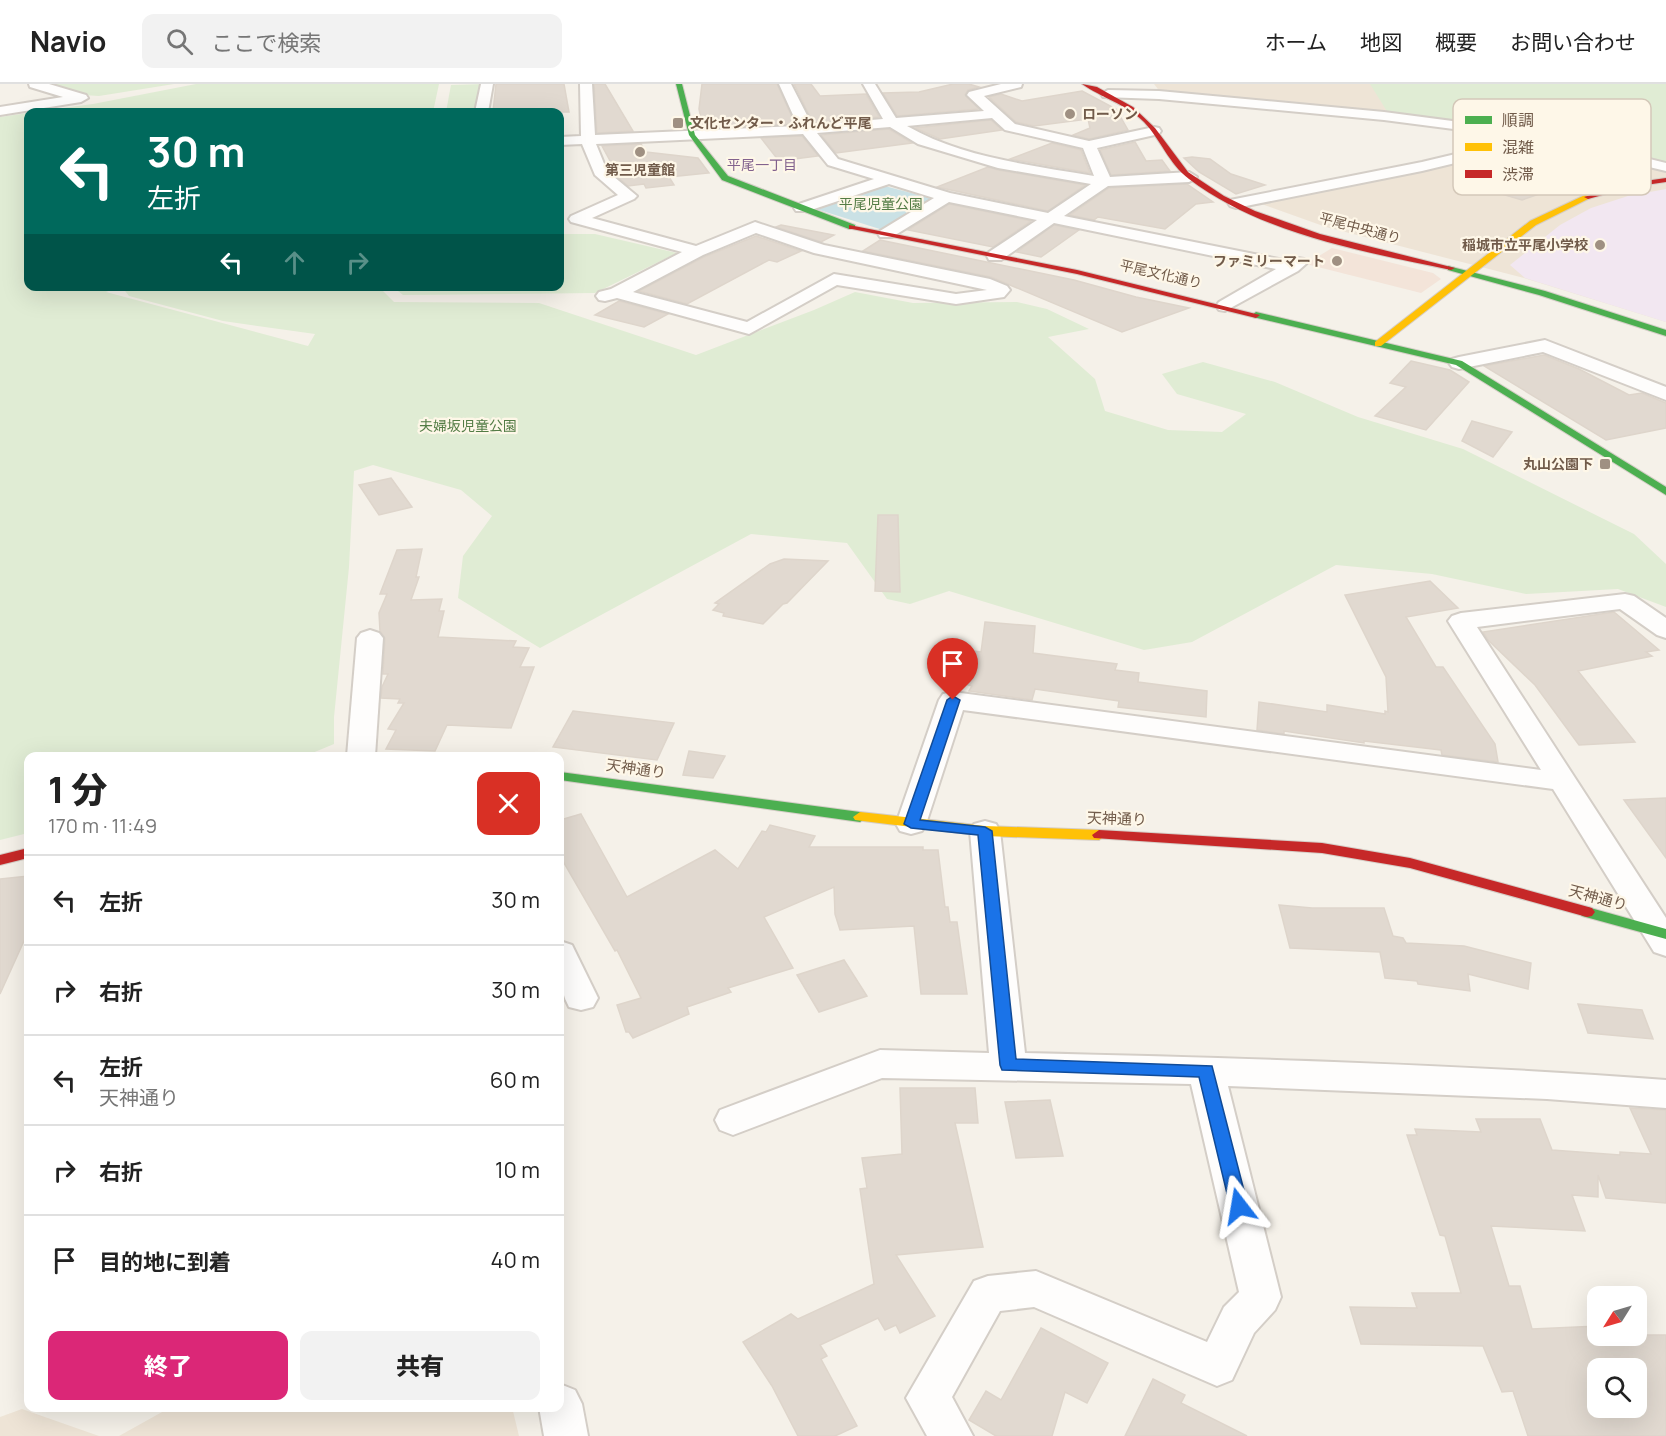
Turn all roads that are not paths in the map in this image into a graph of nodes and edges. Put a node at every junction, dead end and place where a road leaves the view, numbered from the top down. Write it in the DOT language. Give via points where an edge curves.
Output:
graph roads {
  1 [pos="36,84"];
  2 [pos="487,84"];
  3 [pos="586,84"];
  4 [pos="679,84"];
  5 [pos="785,84"];
  6 [pos="869,84"];
  7 [pos="1011,84"];
  8 [pos="1085,84"];
  9 [pos="1108,94"];
  10 [pos="483,108"];
  11 [pos="0,111"];
  12 [pos="996,114"];
  13 [pos="891,122"];
  14 [pos="1453,125"];
  15 [pos="807,130"];
  16 [pos="1154,130"];
  17 [pos="692,135"];
  18 [pos="588,140"];
  19 [pos="564,141"];
  20 [pos="1089,145"];
  21 [pos="1453,161"];
  22 [pos="1651,163"];
  23 [pos="1666,167"];
  24 [pos="1190,177"];
  25 [pos="887,180"];
  26 [pos="1666,180"];
  27 [pos="1104,182"];
  28 [pos="1651,182"];
  29 [pos="1594,195"];
  30 [pos="947,197"];
  31 [pos="1236,203"];
  32 [pos="802,208"];
  33 [pos="1051,219"];
  34 [pos="886,234"];
  35 [pos="697,251"];
  36 [pos="995,256"];
  37 [pos="1468,273"];
  38 [pos="1225,306"];
  39 [pos="1666,333"];
  40 [pos="1378,344"];
  41 [pos="1459,363"];
  42 [pos="1666,394"];
  43 [pos="1666,492"];
  44 [pos="1666,630"];
  45 [pos="370,638"];
  46 [pos="361,752"];
  47 [pos="564,777"];
  48 [pos="1564,782"];
  49 [pos="911,824"];
  50 [pos="985,831"];
  51 [pos="24,855"];
  52 [pos="0,860"];
  53 [pos="1664,936"];
  54 [pos="564,962"];
  55 [pos="581,998"];
  56 [pos="1008,1065"];
  57 [pos="1206,1071"];
  58 [pos="1666,1094"];
  59 [pos="733,1120"];
  60 [pos="562,1412"];
  61 [pos="566,1436"];
  62 [pos="951,1436"];
  1 -- 11 [label="street" via="81,98"];
  2 -- 10 [label="street"];
  3 -- 18 [label="street" via="584,126"];
  4 -- 17 [label="street, 平尾文化通り"];
  5 -- 15 [label="street"];
  6 -- 13 [label="street"];
  7 -- 12 [label="street" via="974,95"];
  8 -- 9 [label="street, 平尾中央通り"];
  9 -- 14 [label="street" via="1349,112"];
  9 -- 16 [label="street, 平尾中央通り" via="1136,112"];
  12 -- 13 [label="street"];
  12 -- 20 [label="street" via="1010,127"];
  13 -- 15 [label="street"];
  13 -- 27 [label="street" via="923,141 1003,165"];
  15 -- 17 [label="street"];
  15 -- 25 [label="street" via="833,162"];
  16 -- 20 [label="street"];
  16 -- 24 [label="street, 平尾中央通り" via="1164,150"];
  17 -- 18 [label="street"];
  17 -- 32 [label="street, 平尾文化通り" via="724,178"];
  18 -- 19 [label="street"];
  18 -- 35 [label="street" via="601,174 629,196 577,219"];
  20 -- 27 [label="street"];
  21 -- 31 [label="street"];
  22 -- 23 [label="street"];
  24 -- 27 [label="street"];
  24 -- 31 [label="street, 平尾中央通り"];
  25 -- 30 [label="street"];
  25 -- 32 [label="street"];
  26 -- 28 [label="street"];
  27 -- 33 [label="street"];
  29 -- 37 [label="street" via="1533,223"];
  30 -- 33 [label="street"];
  30 -- 34 [label="street"];
  31 -- 37 [label="street, 平尾中央通り" via="1312,233"];
  32 -- 34 [label="street, 平尾文化通り" via="853,227"];
  33 -- 36 [label="street"];
  33 -- 38 [label="street" via="1296,264"];
  34 -- 36 [label="street, 平尾文化通り"];
  35 -- 35 [label="street" via="755,227 820,249 984,283 1001,290 956,299 834,279 749,328 611,294"];
  36 -- 38 [label="street, 平尾文化通り"];
  37 -- 39 [label="street, 平尾中央通り"];
  37 -- 40 [label="street"];
  38 -- 40 [label="street, 平尾文化通り"];
  40 -- 41 [label="street, 平尾文化通り"];
  41 -- 42 [label="street" via="1545,346"];
  41 -- 43 [label="street, 平尾文化通り"];
  44 -- 48 [label="street" via="1625,601 1461,621"];
  45 -- 46 [label="street"];
  47 -- 49 [label="street, 天神通り"];
  48 -- 49 [label="street" via="953,700"];
  48 -- 53 [label="street"];
  49 -- 50 [label="street, 天神通り"];
  50 -- 53 [label="street, 天神通り" via="1322,848 1410,863"];
  50 -- 56 [label="street"];
  51 -- 52 [label="street"];
  54 -- 55 [label="street"];
  56 -- 57 [label="street"];
  56 -- 59 [label="street" via="880,1064"];
  57 -- 58 [label="street" via="1547,1085"];
  57 -- 62 [label="street" via="1262,1297 1239,1320 1216,1366 1036,1289 988,1294 928,1398"];
  60 -- 61 [label="street"];
}
